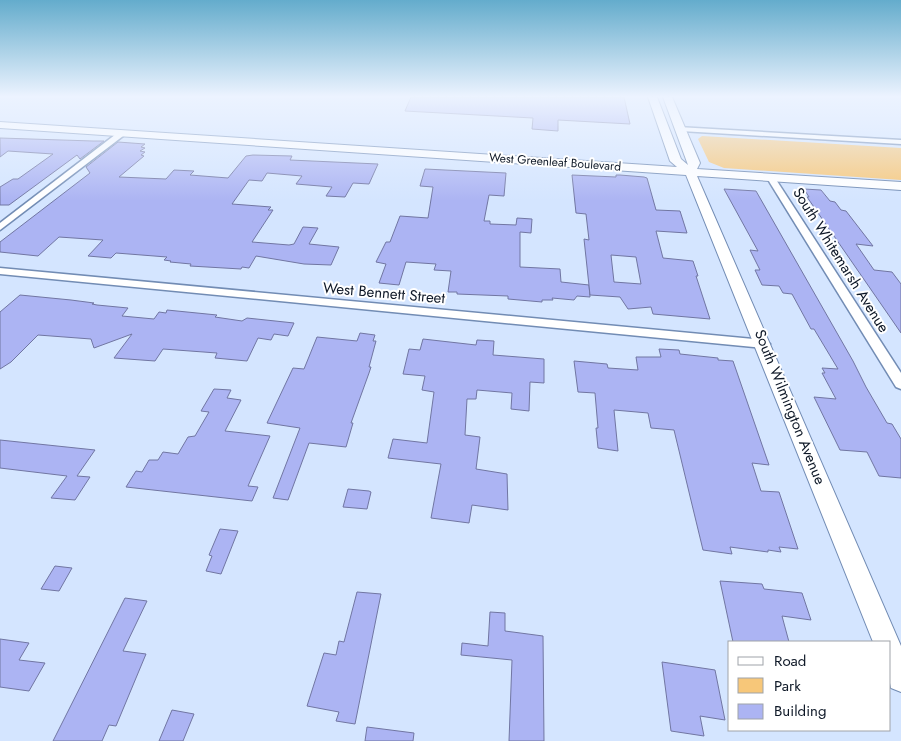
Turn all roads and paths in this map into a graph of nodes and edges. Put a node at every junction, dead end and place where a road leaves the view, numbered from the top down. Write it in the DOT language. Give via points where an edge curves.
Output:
graph roads {
  1 [pos="101,132"];
  2 [pos="665,132"];
  3 [pos="682,132"];
  4 [pos="710,132"];
  5 [pos="123,133"];
  6 [pos="901,142"];
  7 [pos="690,172"];
  8 [pos="771,178"];
  9 [pos="901,186"];
  10 [pos="0,227"];
  11 [pos="0,271"];
  12 [pos="764,344"];
  13 [pos="901,384"];
  14 [pos="886,641"];
  15 [pos="891,653"];
  16 [pos="901,678"];
  1 -- 5 [label="street, West Greenleaf Boulevard"];
  2 -- 7 [label="street, South Wilmington Avenue" via="676,161"];
  3 -- 7 [label="street, South Wilmington Avenue" via="694,163"];
  4 -- 6 [label="street"];
  5 -- 7 [label="street, West Greenleaf Boulevard"];
  5 -- 10 [label="street"];
  7 -- 8 [label="street, West Greenleaf Boulevard"];
  7 -- 12 [label="street, South Wilmington Avenue"];
  8 -- 9 [label="street, West Greenleaf Boulevard"];
  8 -- 13 [label="street, South Whitemarsh Avenue"];
  11 -- 12 [label="street, West Bennett Street"];
  12 -- 14 [label="street, South Wilmington Avenue"];
  15 -- 16 [label="street"];
}
